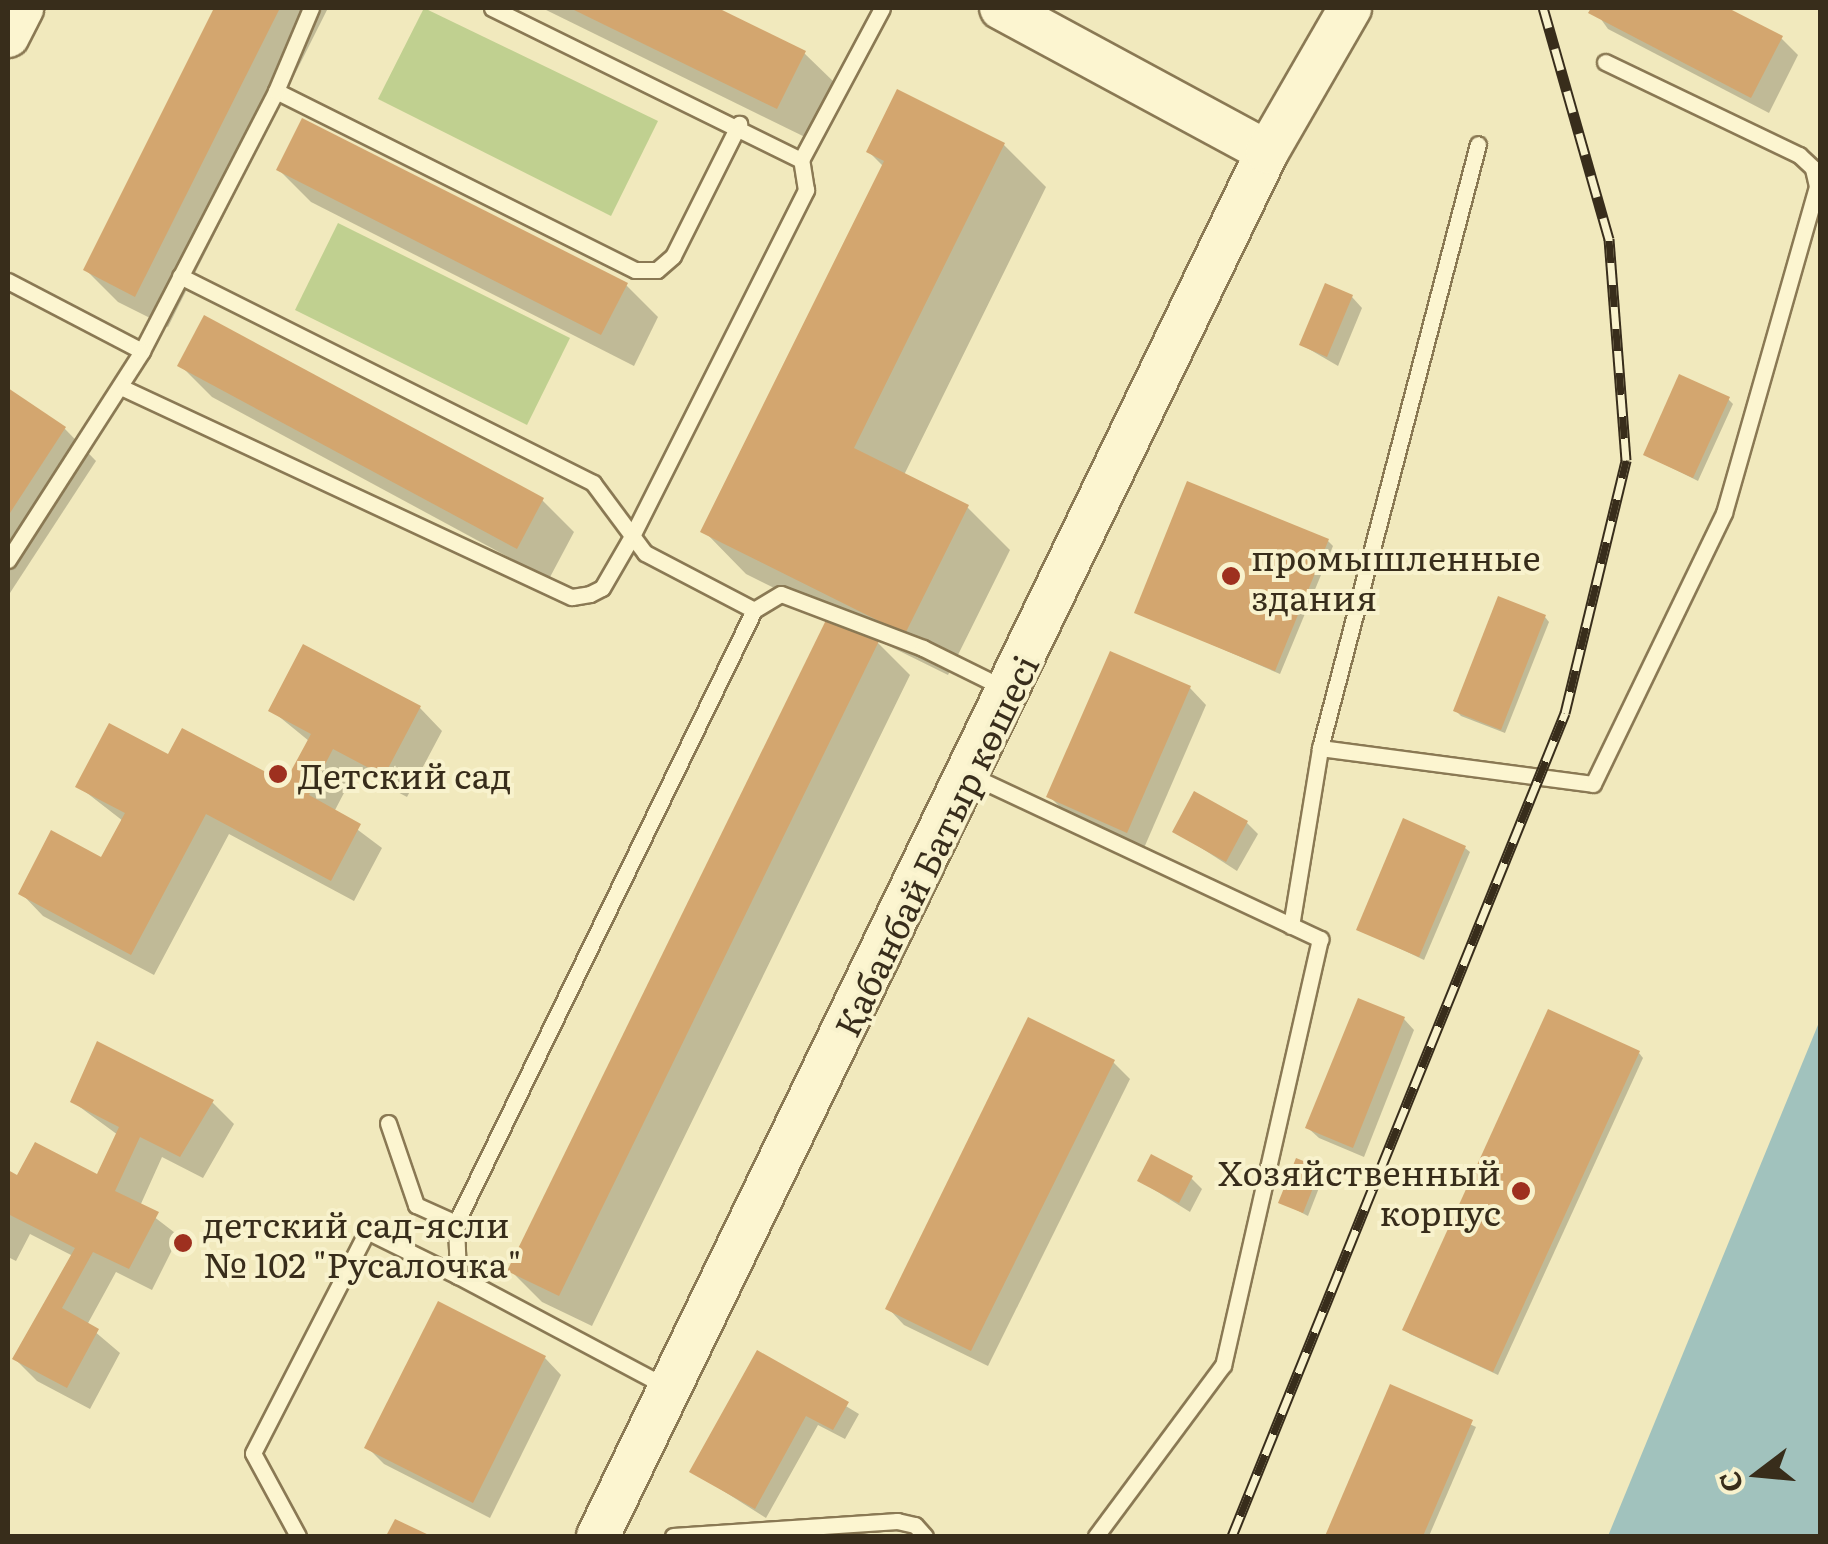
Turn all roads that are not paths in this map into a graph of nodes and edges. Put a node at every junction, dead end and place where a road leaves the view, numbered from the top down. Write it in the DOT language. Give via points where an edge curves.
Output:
graph roads {
  1 [pos="22,8"];
  2 [pos="311,8"];
  3 [pos="492,8"];
  4 [pos="882,8"];
  5 [pos="1001,8"];
  6 [pos="1350,8"];
  7 [pos="8,36"];
  8 [pos="1605,62"];
  9 [pos="276,91"];
  10 [pos="740,124"];
  11 [pos="1478,144"];
  12 [pos="1267,152"];
  13 [pos="801,160"];
  14 [pos="180,276"];
  15 [pos="8,281"];
  16 [pos="142,352"];
  17 [pos="123,388"];
  18 [pos="632,538"];
  19 [pos="8,560"];
  20 [pos="754,610"];
  21 [pos="1009,690"];
  22 [pos="1320,748"];
  23 [pos="970,775"];
  24 [pos="1292,926"];
  25 [pos="388,1122"];
  26 [pos="456,1223"];
  27 [pos="458,1276"];
  28 [pos="672,1390"];
  29 [pos="298,1536"];
  30 [pos="598,1536"];
  31 [pos="673,1536"];
  32 [pos="925,1536"];
  33 [pos="1096,1536"];
  1 -- 7 [label="main road"];
  2 -- 9 [label="lane"];
  3 -- 10 [label="lane"];
  4 -- 13 [label="lane"];
  5 -- 12 [label="main road"];
  6 -- 12 [label="main road, Қабанбай Батыр көшесі"];
  8 -- 22 [label="lane" via="1799,155 1817,186 1724,512 1593,784"];
  9 -- 10 [label="lane" via="635,270 657,270 673,256"];
  9 -- 14 [label="lane"];
  10 -- 13 [label="lane"];
  11 -- 22 [label="lane"];
  12 -- 21 [label="main road, Қабанбай Батыр көшесі"];
  13 -- 18 [label="lane" via="806,190"];
  14 -- 16 [label="lane"];
  14 -- 18 [label="lane" via="593,482"];
  15 -- 16 [label="lane"];
  16 -- 17 [label="lane"];
  17 -- 18 [label="lane" via="572,597 602,588"];
  17 -- 19 [label="lane"];
  18 -- 20 [label="lane" via="645,553"];
  20 -- 21 [label="lane" via="781,594 923,648"];
  20 -- 26 [label="lane"];
  21 -- 23 [label="main road, Қабанбай Батыр көшесі"];
  22 -- 24 [label="lane"];
  23 -- 24 [label="lane"];
  23 -- 28 [label="main road, Қабанбай Батыр көшесі"];
  24 -- 33 [label="lane" via="1320,939 1223,1365"];
  25 -- 26 [label="lane" via="416,1206"];
  26 -- 27 [label="lane"];
  27 -- 28 [label="lane"];
  27 -- 29 [label="lane" via="367,1231 253,1453"];
  28 -- 30 [label="main road, Қабанбай Батыр көшесі"];
  31 -- 32 [label="lane" via="896,1520"];
}
